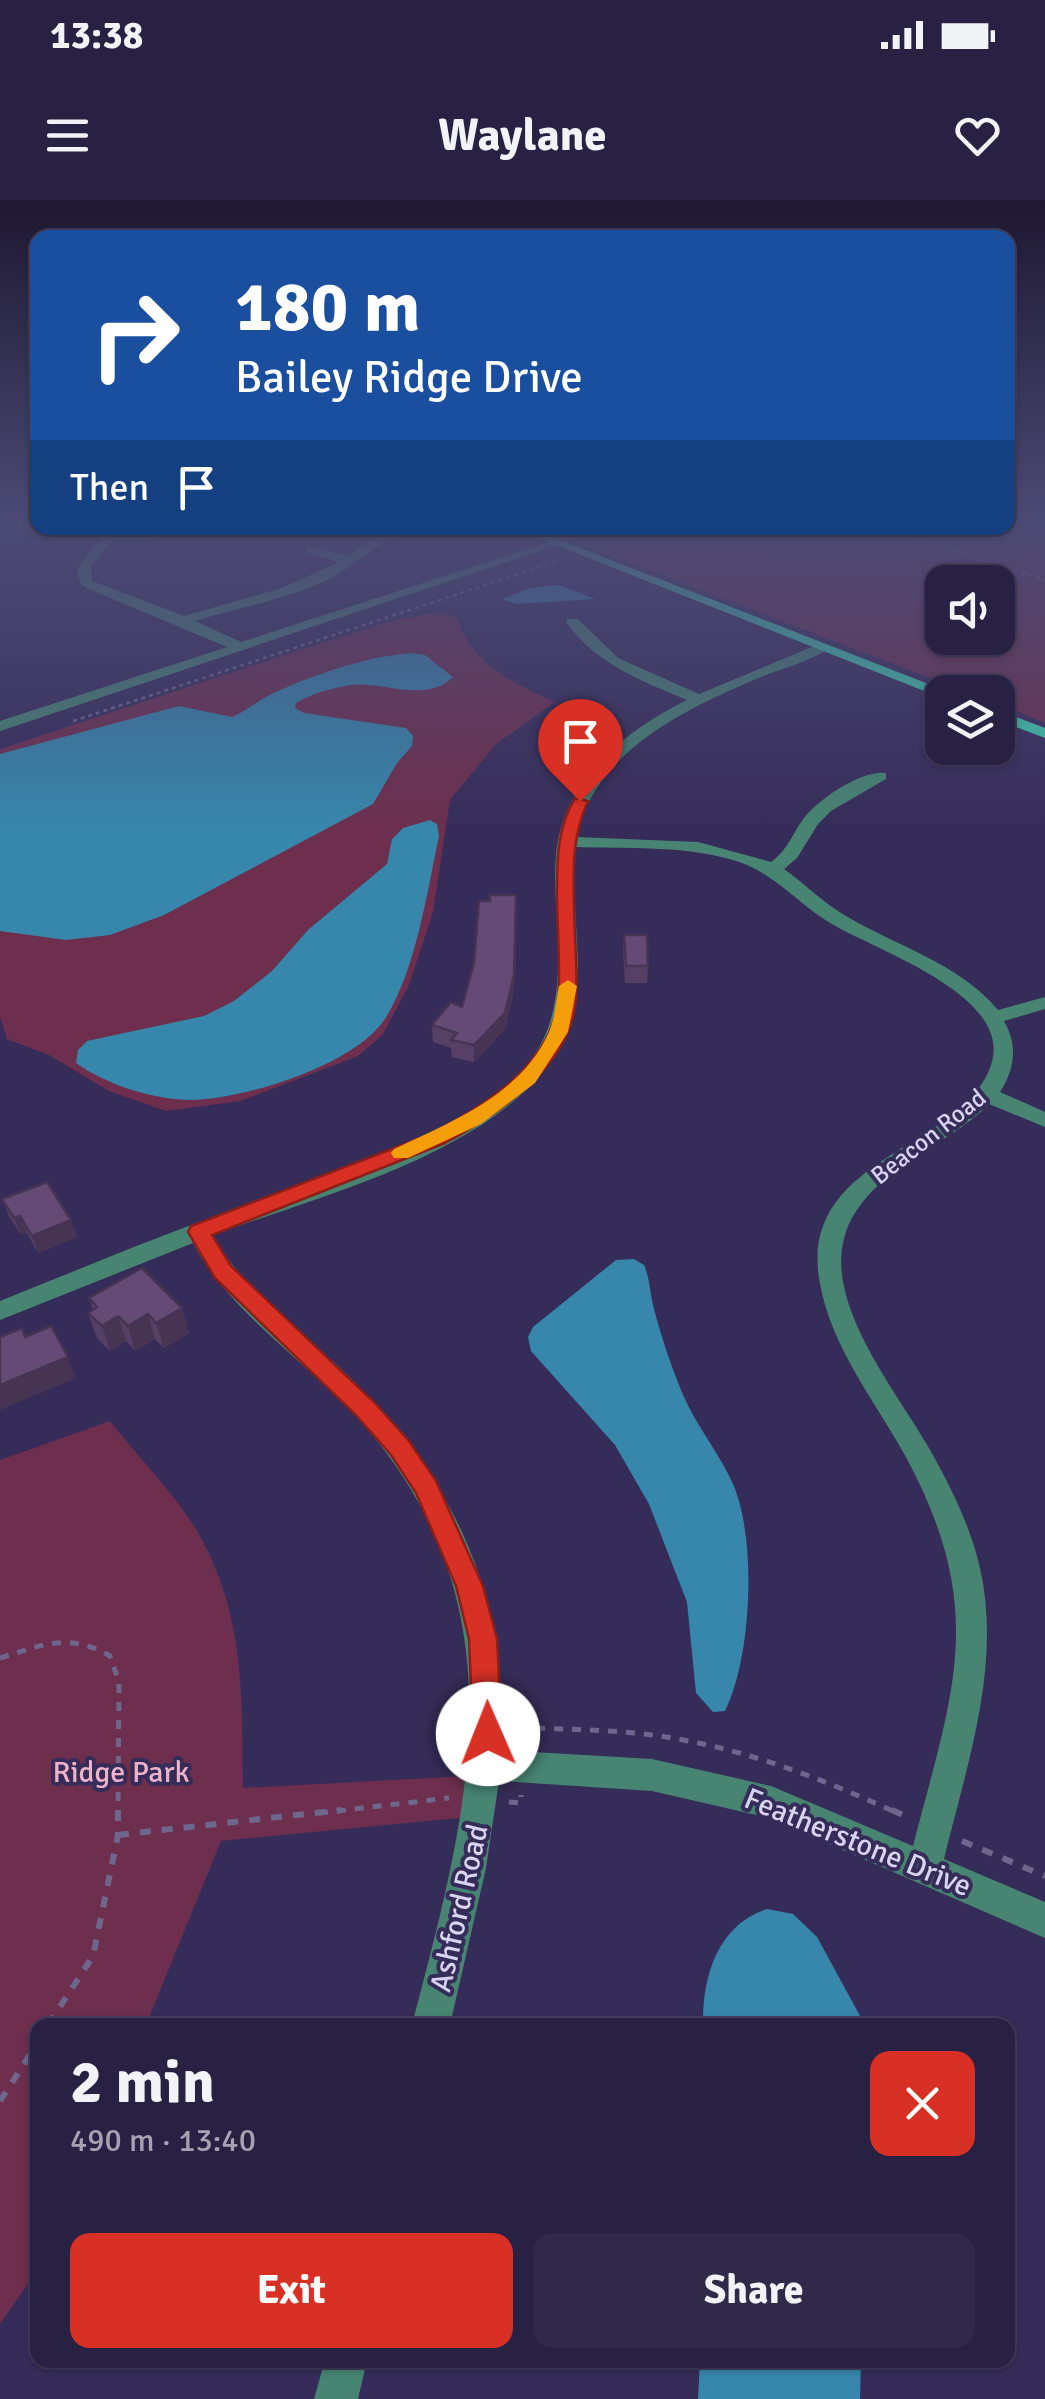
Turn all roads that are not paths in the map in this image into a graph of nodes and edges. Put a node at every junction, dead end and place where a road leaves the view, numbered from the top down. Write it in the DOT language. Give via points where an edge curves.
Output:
graph roads {
  1 [pos="199,628"];
  2 [pos="303,628"];
  3 [pos="577,628"];
  4 [pos="774,628"];
  5 [pos="824,647"];
  6 [pos="242,648"];
  7 [pos="925,686"];
  8 [pos="700,700"];
  9 [pos="1015,722"];
  10 [pos="0,726"];
  11 [pos="1045,733"];
  12 [pos="880,776"];
  13 [pos="566,842"];
  14 [pos="773,868"];
  15 [pos="1045,1002"];
  16 [pos="994,1017"];
  17 [pos="987,1095"];
  18 [pos="1045,1120"];
  19 [pos="199,1232"];
  20 [pos="0,1311"];
  21 [pos="487,1765"];
  22 [pos="924,1868"];
  23 [pos="1045,1920"];
  24 [pos="433,2018"];
  25 [pos="344,2368"];
  26 [pos="336,2399"];
  1 -- 6 [label="street"];
  2 -- 6 [label="street"];
  3 -- 8 [label="street" via="604,658"];
  4 -- 5 [label="main road"];
  5 -- 7 [label="main road"];
  5 -- 8 [label="street"];
  6 -- 10 [label="street"];
  8 -- 13 [label="street" via="655,724 606,764 580,801"];
  9 -- 11 [label="main road"];
  12 -- 14 [label="street" via="814,816 796,853"];
  13 -- 14 [label="street" via="719,851"];
  13 -- 19 [label="street" via="567,1004 558,1032 528,1078 438,1138"];
  14 -- 16 [label="street" via="834,918 961,985"];
  15 -- 16 [label="street"];
  16 -- 17 [label="street, Beacon Road" via="1004,1060"];
  17 -- 18 [label="street"];
  17 -- 22 [label="street, Beacon Road" via="852,1198 839,1219 829,1268 846,1328 940,1493 972,1589 970,1699"];
  19 -- 20 [label="street"];
  19 -- 21 [label="street, Ashford Road" via="223,1272 365,1408 427,1488 470,1586 483,1639"];
  21 -- 22 [label="street, Featherstone Drive" via="652,1775 712,1786 770,1802"];
  21 -- 24 [label="street, Ashford Road" via="473,1859"];
  22 -- 23 [label="street, Featherstone Drive"];
  25 -- 26 [label="street"];
}
